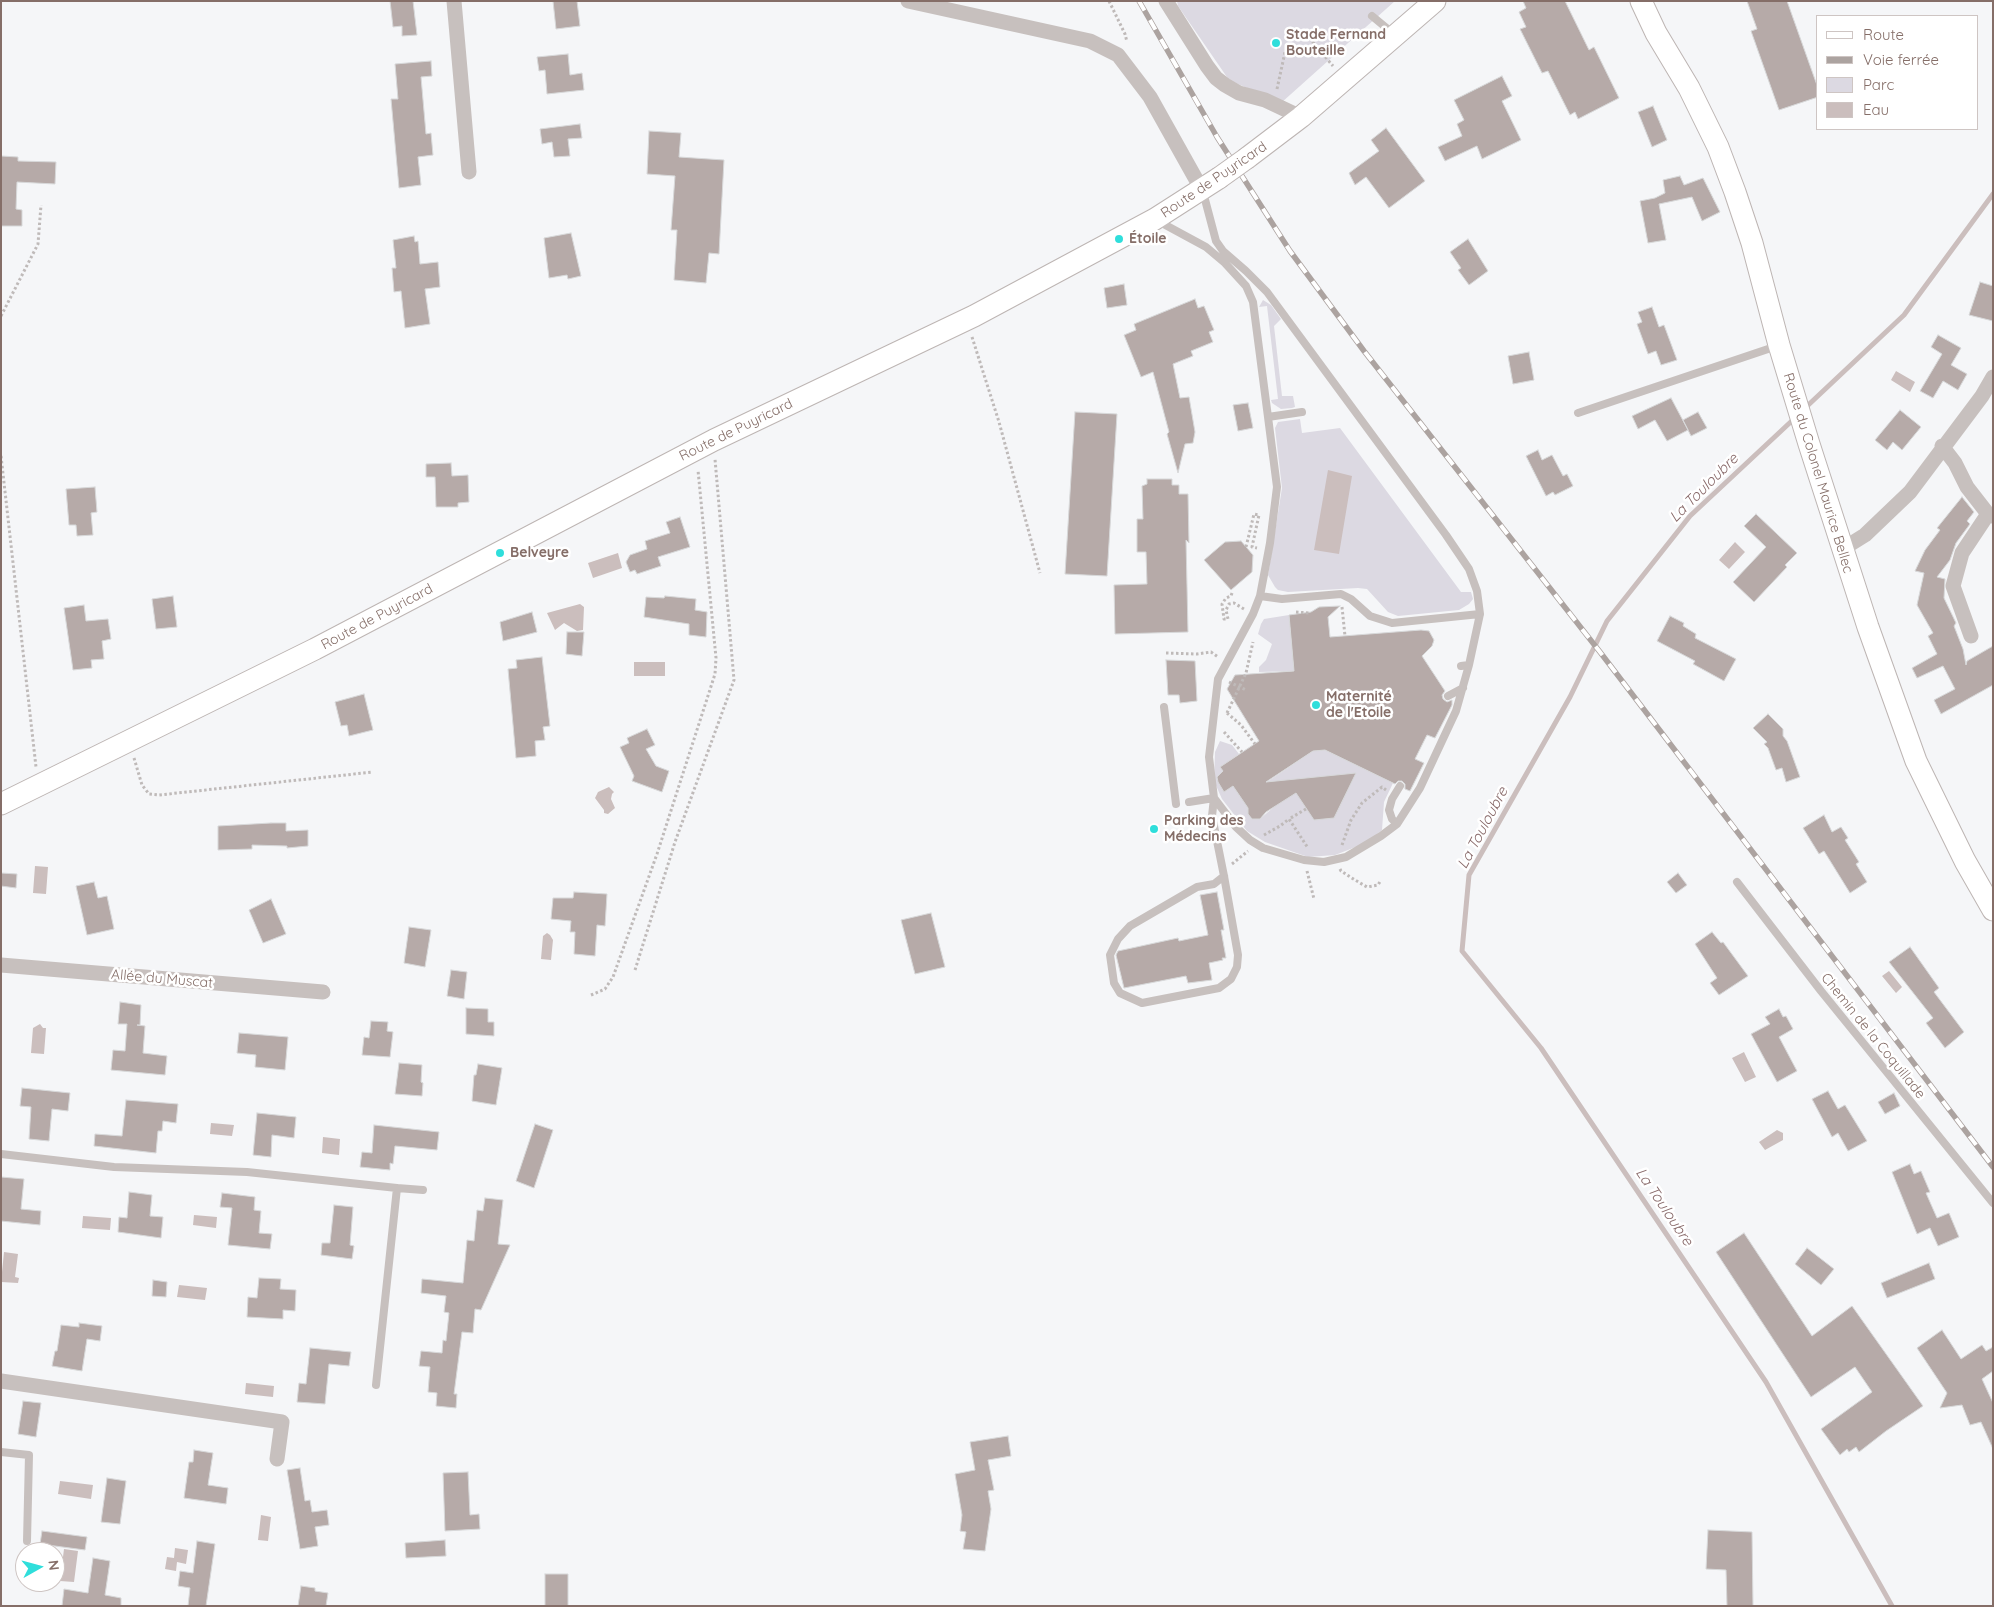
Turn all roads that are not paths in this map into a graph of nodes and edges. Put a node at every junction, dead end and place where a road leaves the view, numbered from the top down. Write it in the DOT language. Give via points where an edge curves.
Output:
graph roads {
  1 [pos="454,1"];
  2 [pos="908,1"];
  3 [pos="1166,1"];
  4 [pos="1435,1"];
  5 [pos="1634,1"];
  6 [pos="1641,1"];
  7 [pos="1372,16"];
  8 [pos="1656,33"];
  9 [pos="1397,36"];
  10 [pos="1301,117"];
  11 [pos="469,172"];
  12 [pos="1210,184"];
  13 [pos="1155,219"];
  14 [pos="1779,346"];
  15 [pos="1993,377"];
  16 [pos="1302,412"];
  17 [pos="1578,413"];
  18 [pos="1268,417"];
  19 [pos="1942,446"];
  20 [pos="1990,515"];
  21 [pos="1842,550"];
  22 [pos="1260,596"];
  23 [pos="1480,614"];
  24 [pos="1971,636"];
  25 [pos="1463,688"];
  26 [pos="1448,696"];
  27 [pos="1164,706"];
  28 [pos="1400,786"];
  29 [pos="1214,798"];
  30 [pos="1188,802"];
  31 [pos="1,804"];
  32 [pos="1176,804"];
  33 [pos="1397,824"];
  34 [pos="1224,876"];
  35 [pos="1737,882"];
  36 [pos="1993,910"];
  37 [pos="1,965"];
  38 [pos="323,992"];
  39 [pos="1,1154"];
  40 [pos="397,1188"];
  41 [pos="423,1190"];
  42 [pos="1993,1203"];
  43 [pos="1,1381"];
  44 [pos="376,1384"];
  45 [pos="1,1452"];
  46 [pos="277,1459"];
  47 [pos="27,1541"];
  1 -- 11 [label="street"];
  2 -- 12 [label="street" via="1090,42 1118,55"];
  3 -- 10 [label="street" via="1216,78 1239,93 1265,100"];
  4 -- 9 [label="main road, Route de Puyricard"];
  5 -- 8 [label="main road, Route du Colonel Maurice Bellec"];
  6 -- 8 [label="main road, Route du Colonel Maurice Bellec"];
  7 -- 9 [label="lane"];
  8 -- 14 [label="main road, Route du Colonel Maurice Bellec" via="1689,88 1718,147 1752,243"];
  9 -- 10 [label="main road, Route de Puyricard"];
  10 -- 12 [label="main road, Route de Puyricard, bridge"];
  12 -- 13 [label="main road, Route de Puyricard"];
  12 -- 23 [label="lane" via="1216,241 1223,252 1267,292 1446,534 1469,569 1477,591"];
  13 -- 18 [label="lane" via="1206,247 1246,286 1253,302"];
  13 -- 31 [label="main road, Route de Puyricard" via="965,320 705,445 315,649"];
  14 -- 17 [label="lane"];
  14 -- 21 [label="main road, Route du Colonel Maurice Bellec"];
  15 -- 19 [label="street"];
  16 -- 18 [label="lane"];
  18 -- 22 [label="lane" via="1278,487"];
  19 -- 20 [label="street" via="1956,463 1967,487"];
  19 -- 21 [label="street" via="1903,499 1865,535"];
  20 -- 24 [label="street" via="1962,554 1953,586"];
  21 -- 36 [label="main road, Route du Colonel Maurice Bellec" via="1916,761"];
  22 -- 23 [label="lane" via="1282,598 1340,594 1370,616 1392,623"];
  22 -- 29 [label="lane" via="1218,679 1209,757"];
  23 -- 25 [label="lane" via="1465,666"];
  25 -- 26 [label="lane"];
  25 -- 33 [label="lane" via="1456,711 1417,794"];
  27 -- 32 [label="lane"];
  28 -- 33 [label="lane" via="1388,810"];
  29 -- 30 [label="lane"];
  29 -- 33 [label="lane" via="1236,828 1253,842 1263,848 1307,860 1324,862 1339,858 1364,847"];
  29 -- 34 [label="lane" via="1212,816"];
  34 -- 34 [label="lane" via="1238,956 1231,979 1219,988 1142,1003 1120,993 1114,983 1110,955 1118,939 1130,926"];
  35 -- 42 [label="lane, Chemin de la Coquillade"];
  37 -- 38 [label="street, Allée du Muscat"];
  39 -- 40 [label="lane" via="114,1167 247,1172"];
  40 -- 41 [label="lane"];
  40 -- 44 [label="lane"];
  43 -- 46 [label="street" via="282,1422"];
  45 -- 47 [label="lane" via="29,1456"];
}
